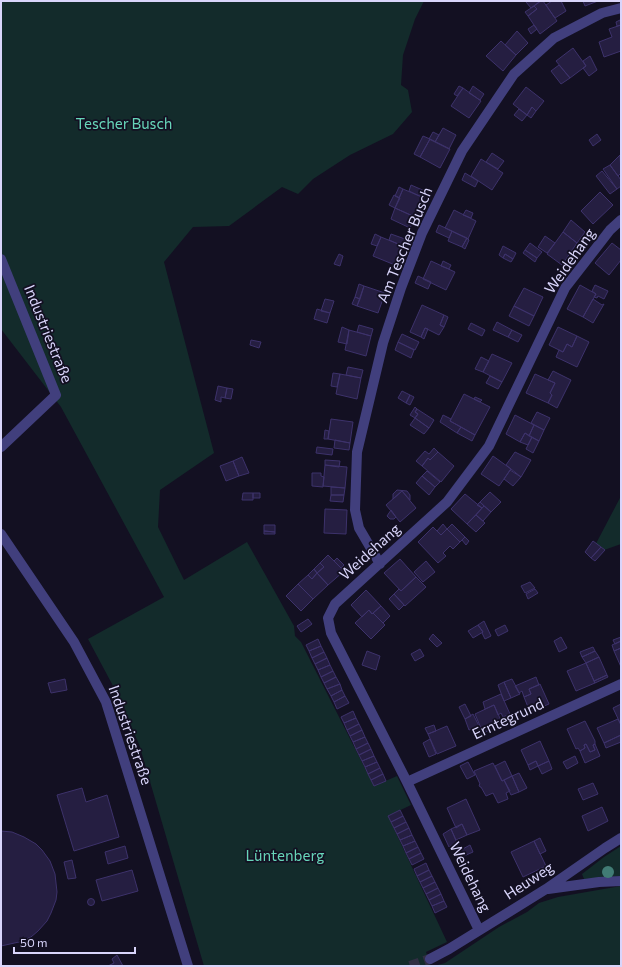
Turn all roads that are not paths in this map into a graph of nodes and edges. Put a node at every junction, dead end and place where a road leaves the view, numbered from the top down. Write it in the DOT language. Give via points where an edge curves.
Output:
graph roads {
  1 [pos="621,8"];
  2 [pos="621,220"];
  3 [pos="1,259"];
  4 [pos="1,447"];
  5 [pos="1,534"];
  6 [pos="380,564"];
  7 [pos="621,684"];
  8 [pos="407,782"];
  9 [pos="621,838"];
  10 [pos="621,881"];
  11 [pos="546,889"];
  12 [pos="479,930"];
  13 [pos="430,959"];
  14 [pos="186,965"];
  1 -- 6 [label="street, Am Tescher Busch" via="602,13 554,38 514,74 462,151 422,233 384,343 357,452 356,510 359,528"];
  2 -- 6 [label="street, Weidehang" via="610,230 565,288 489,446 447,502"];
  3 -- 4 [label="street, Industriestraße" via="56,395"];
  5 -- 14 [label="street, Industriestraße" via="74,642 106,702"];
  6 -- 8 [label="street, Weidehang" via="335,604 328,618 331,633"];
  7 -- 8 [label="street, Erntegrund"];
  8 -- 12 [label="street, Weidehang"];
  9 -- 11 [label="street, Heuweg"];
  10 -- 11 [label="street"];
  11 -- 12 [label="street, Heuweg"];
  12 -- 13 [label="street, Heuweg"];
}
